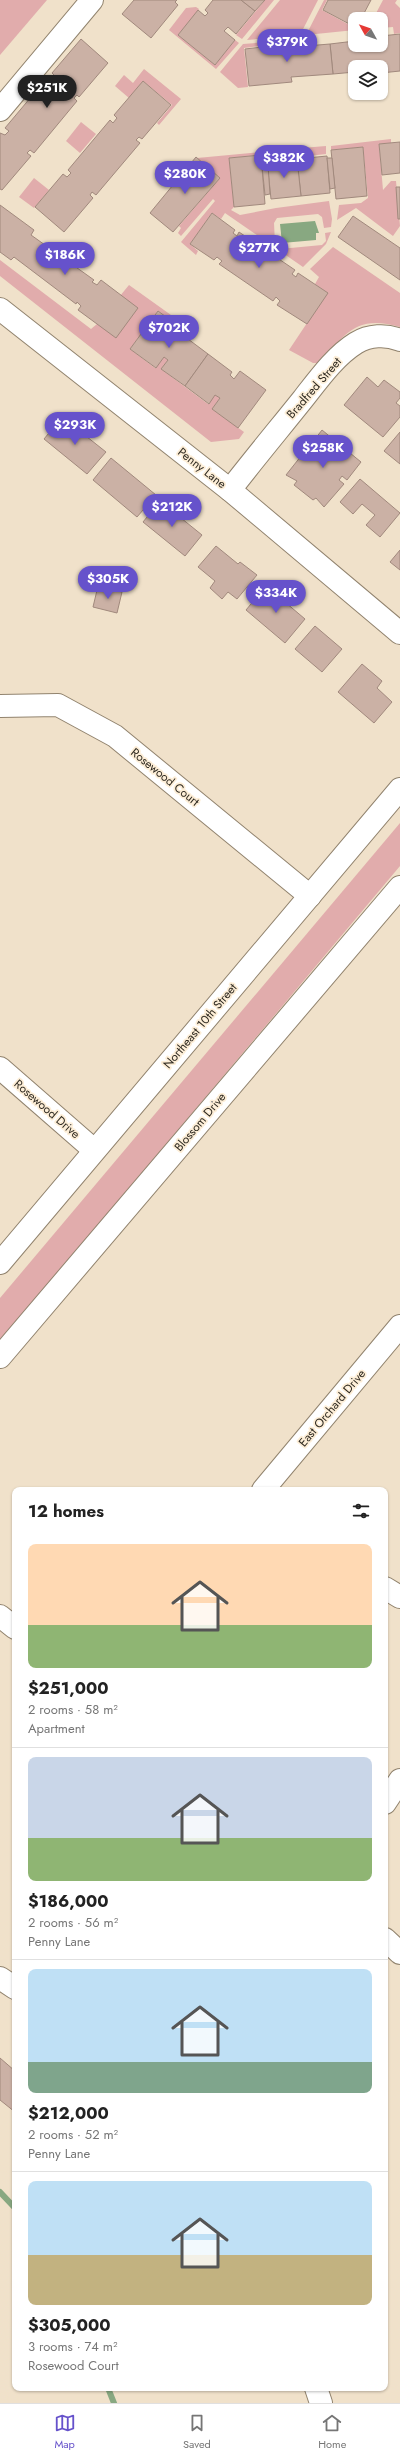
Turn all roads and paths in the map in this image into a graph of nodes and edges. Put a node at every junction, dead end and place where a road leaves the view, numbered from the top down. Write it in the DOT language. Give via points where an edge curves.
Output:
graph roads {
  1 [pos="92,0"];
  2 [pos="0,110"];
  3 [pos="0,309"];
  4 [pos="400,340"];
  5 [pos="230,490"];
  6 [pos="400,633"];
  7 [pos="0,706"];
  8 [pos="400,789"];
  9 [pos="400,887"];
  10 [pos="310,896"];
  11 [pos="0,1068"];
  12 [pos="94,1150"];
  13 [pos="0,1263"];
  14 [pos="400,1326"];
  15 [pos="0,1356"];
  16 [pos="266,1487"];
  17 [pos="388,1590"];
  18 [pos="400,1597"];
  19 [pos="0,1616"];
  20 [pos="12,1626"];
  21 [pos="400,1780"];
  22 [pos="388,1798"];
  23 [pos="388,1941"];
  24 [pos="400,1953"];
  25 [pos="0,1978"];
  26 [pos="12,1986"];
  27 [pos="317,2391"];
  28 [pos="321,2403"];
  1 -- 2 [label="street"];
  3 -- 5 [label="street, Penny Lane"];
  4 -- 5 [label="street, Bradfred Street" via="391,336 368,338 355,343 319,379"];
  5 -- 6 [label="street, Penny Lane"];
  7 -- 10 [label="street, Rosewood Court" via="58,705 115,736"];
  8 -- 10 [label="street, Northeast 10th Street"];
  9 -- 15 [label="street, Blossom Drive"];
  10 -- 12 [label="street, Northeast 10th Street"];
  11 -- 12 [label="street, Rosewood Drive"];
  12 -- 13 [label="street, Northeast 10th Street"];
  14 -- 16 [label="street, East Orchard Drive"];
  17 -- 18 [label="street"];
  19 -- 20 [label="street"];
  21 -- 22 [label="street"];
  23 -- 24 [label="street"];
  25 -- 26 [label="street"];
  27 -- 28 [label="street"];
}
